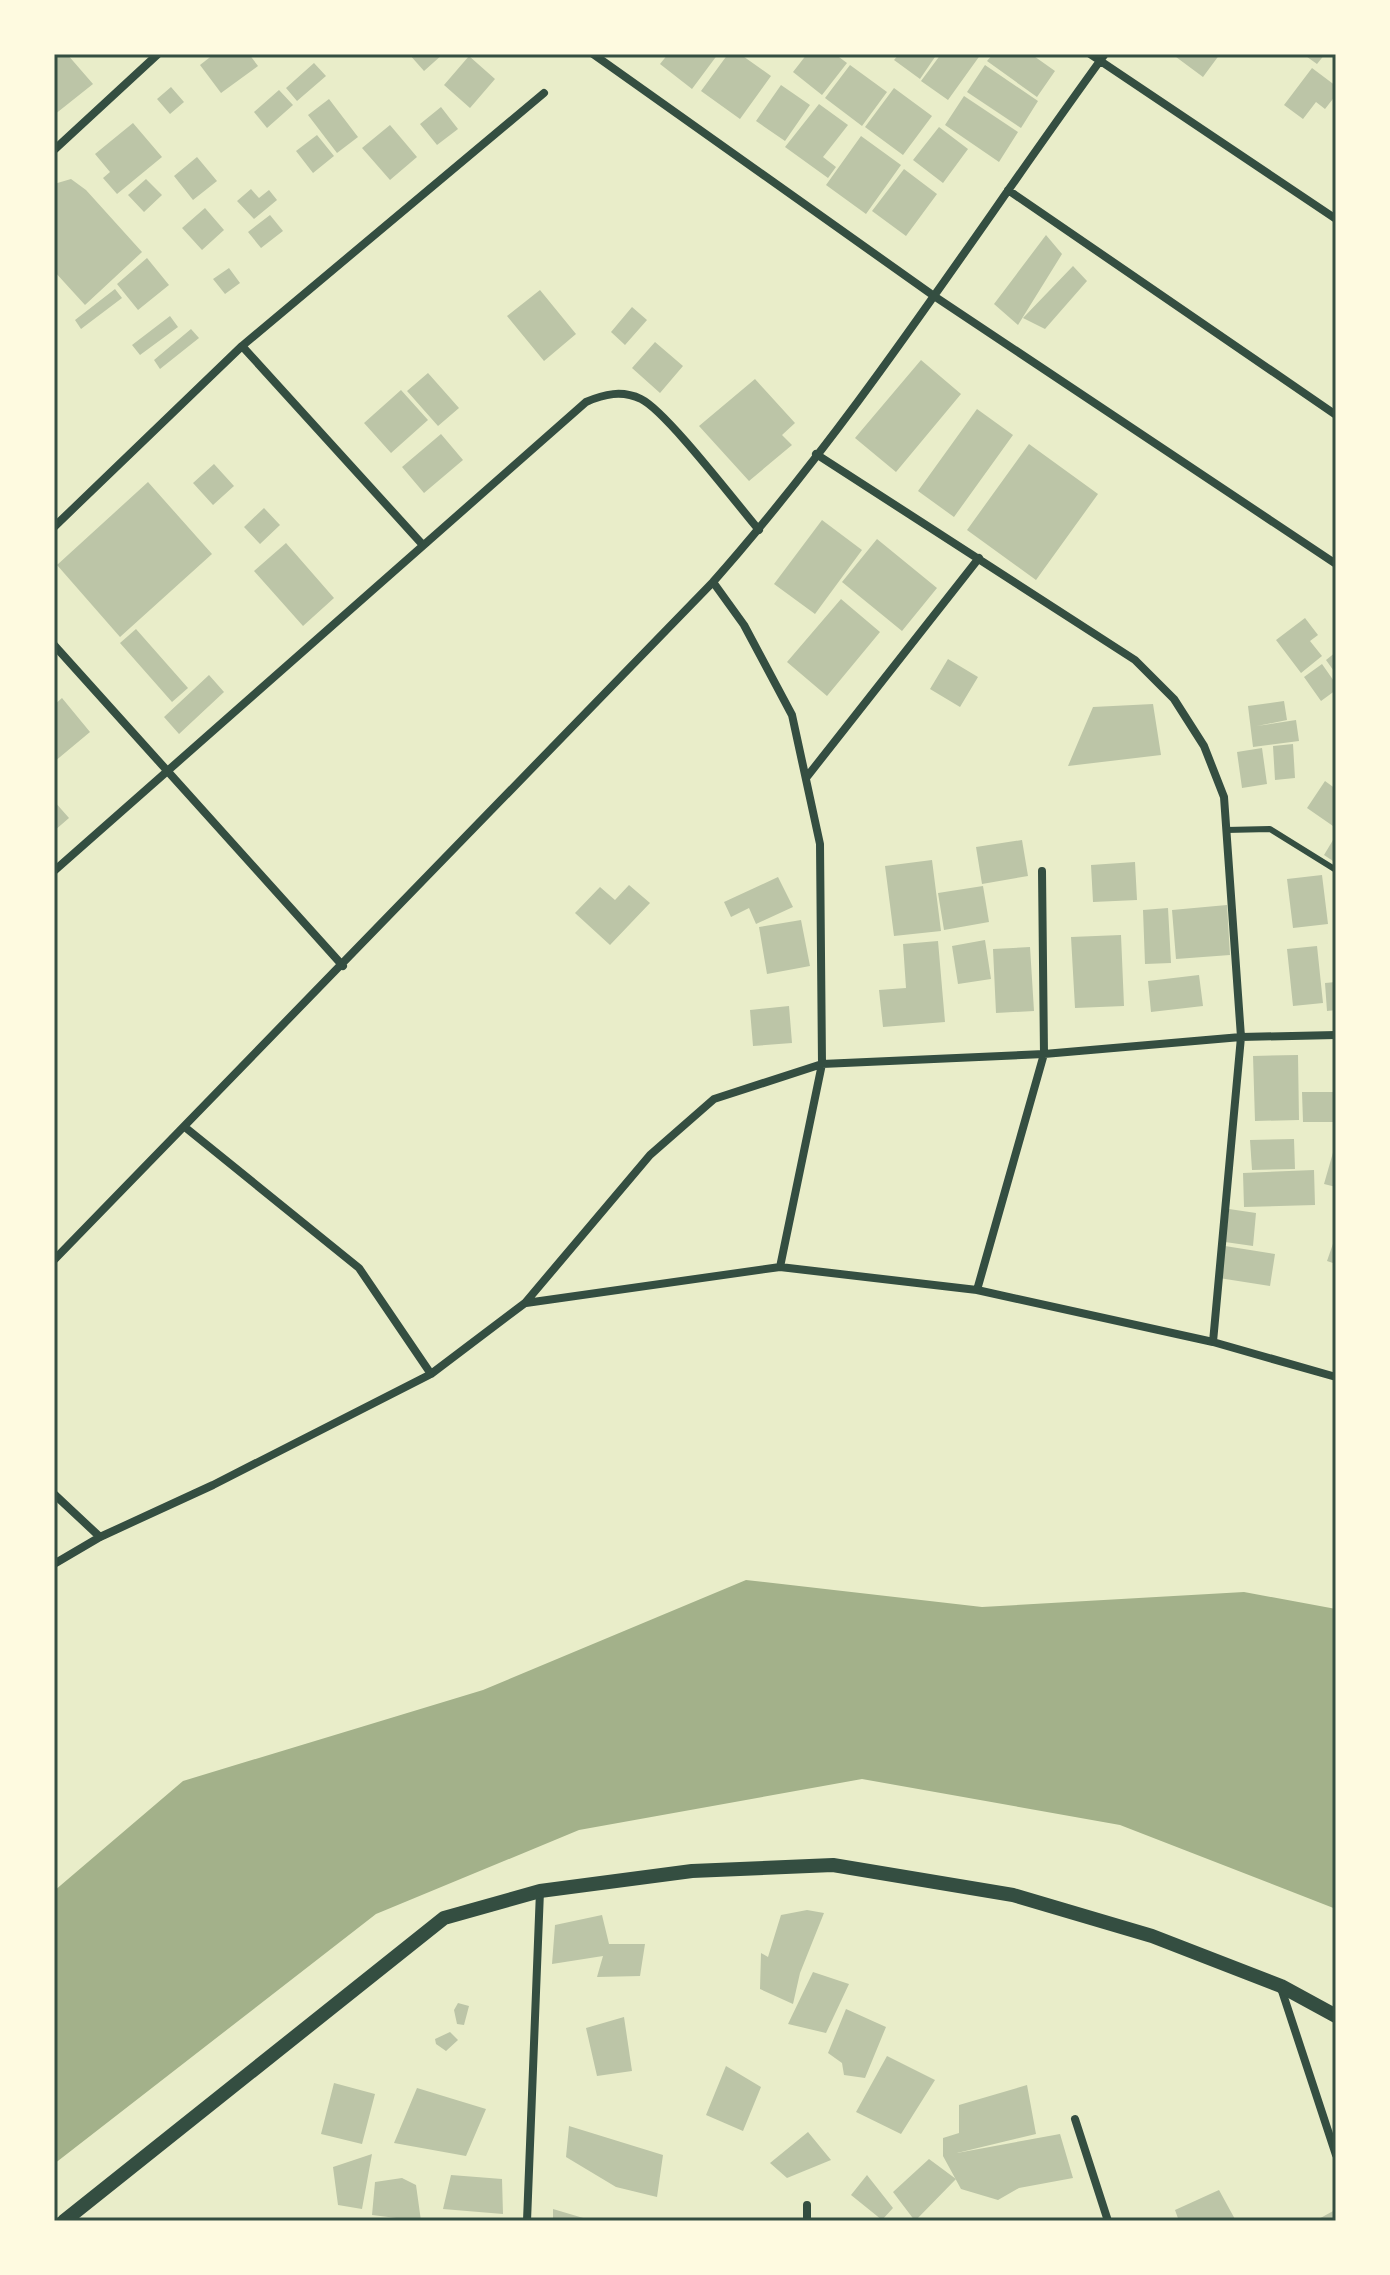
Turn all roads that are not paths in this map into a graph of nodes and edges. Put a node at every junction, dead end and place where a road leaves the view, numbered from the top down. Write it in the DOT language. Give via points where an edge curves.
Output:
graph roads {
  1 [pos="158,54"];
  2 [pos="593,54"];
  3 [pos="1090,54"];
  4 [pos="1102,57"];
  5 [pos="544,93"];
  6 [pos="54,150"];
  7 [pos="1008,190"];
  8 [pos="1336,219"];
  9 [pos="934,296"];
  10 [pos="242,346"];
  11 [pos="1336,415"];
  12 [pos="816,454"];
  13 [pos="54,527"];
  14 [pos="759,530"];
  15 [pos="422,544"];
  16 [pos="979,558"];
  17 [pos="1336,564"];
  18 [pos="713,582"];
  19 [pos="54,645"];
  20 [pos="166,769"];
  21 [pos="806,778"];
  22 [pos="1226,830"];
  23 [pos="1336,870"];
  24 [pos="54,871"];
  25 [pos="1042,871"];
  26 [pos="343,966"];
  27 [pos="1336,1035"];
  28 [pos="1241,1037"];
  29 [pos="1044,1054"];
  30 [pos="822,1064"];
  31 [pos="186,1128"];
  32 [pos="54,1260"];
  33 [pos="780,1267"];
  34 [pos="977,1290"];
  35 [pos="525,1303"];
  36 [pos="1213,1342"];
  37 [pos="431,1374"];
  38 [pos="1336,1377"];
  39 [pos="54,1494"];
  40 [pos="100,1537"];
  41 [pos="54,1564"];
  42 [pos="540,1891"];
  43 [pos="1281,1986"];
  44 [pos="1336,2016"];
  45 [pos="1075,2119"];
  46 [pos="1336,2155"];
  47 [pos="807,2205"];
  48 [pos="64,2221"];
  49 [pos="527,2221"];
  50 [pos="807,2221"];
  51 [pos="1108,2221"];
  1 -- 6 [label="street"];
  2 -- 9 [label="street"];
  3 -- 4 [label="street"];
  4 -- 7 [label="street"];
  4 -- 8 [label="street"];
  5 -- 10 [label="street"];
  7 -- 9 [label="street"];
  7 -- 11 [label="street"];
  9 -- 12 [label="street"];
  9 -- 17 [label="street"];
  10 -- 13 [label="street"];
  10 -- 15 [label="street"];
  12 -- 14 [label="street"];
  12 -- 16 [label="street"];
  14 -- 15 [label="street" via="652,406 613,393 586,402"];
  14 -- 18 [label="street"];
  15 -- 20 [label="street"];
  16 -- 21 [label="street"];
  16 -- 22 [label="street" via="1135,660 1174,699 1204,746 1224,797"];
  18 -- 21 [label="street" via="744,625 792,715"];
  18 -- 26 [label="street"];
  19 -- 20 [label="street"];
  20 -- 24 [label="street"];
  20 -- 26 [label="street"];
  21 -- 30 [label="street" via="820,844"];
  22 -- 23 [label="lane" via="1270,829"];
  22 -- 28 [label="street"];
  25 -- 29 [label="street"];
  26 -- 31 [label="street"];
  27 -- 28 [label="street"];
  28 -- 29 [label="street"];
  28 -- 36 [label="street"];
  29 -- 30 [label="street"];
  29 -- 34 [label="street"];
  30 -- 33 [label="street"];
  30 -- 35 [label="street" via="714,1099 650,1155"];
  31 -- 32 [label="street"];
  31 -- 37 [label="street" via="359,1268"];
  33 -- 34 [label="street"];
  33 -- 35 [label="street"];
  34 -- 36 [label="street"];
  35 -- 37 [label="street"];
  36 -- 38 [label="street"];
  37 -- 40 [label="street"];
  39 -- 40 [label="street"];
  40 -- 41 [label="street"];
  42 -- 43 [label="street" via="692,1871 833,1865 1013,1895 1152,1936"];
  42 -- 48 [label="street" via="444,1918"];
  42 -- 49 [label="street"];
  43 -- 44 [label="street"];
  43 -- 46 [label="street"];
  45 -- 51 [label="street"];
  47 -- 50 [label="street"];
}
